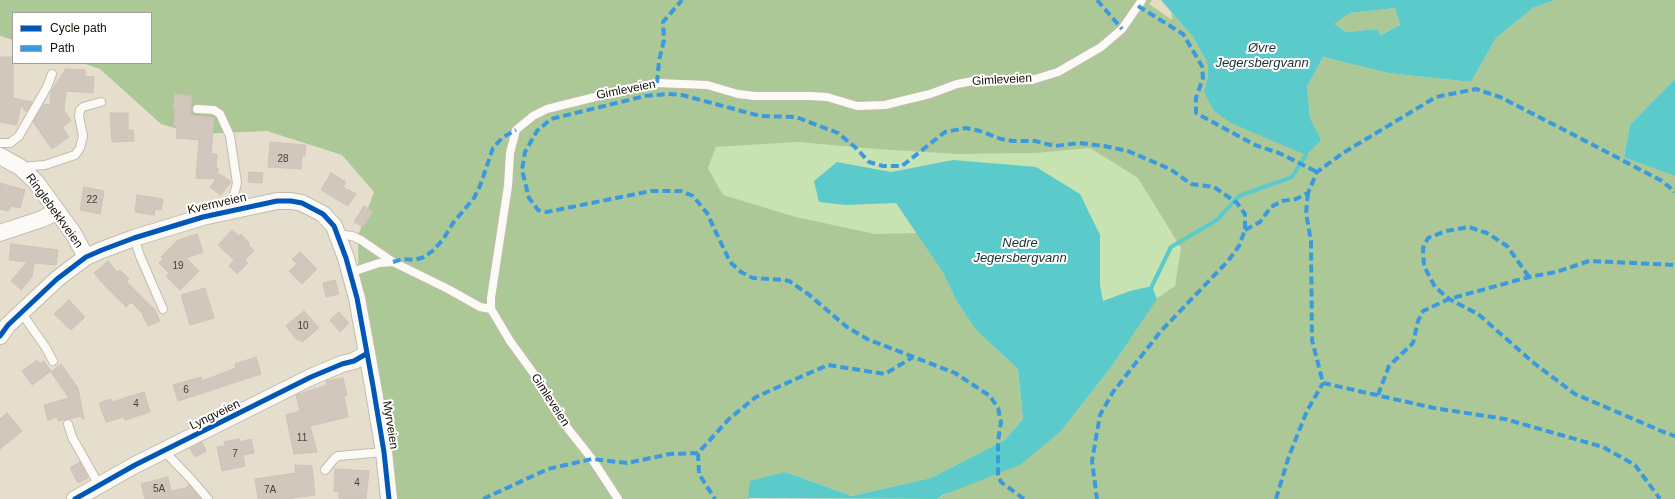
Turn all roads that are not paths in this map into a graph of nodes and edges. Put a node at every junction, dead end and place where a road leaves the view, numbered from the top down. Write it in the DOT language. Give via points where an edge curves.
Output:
graph roads {
  1 [pos="1142,0"];
  2 [pos="52,74"];
  3 [pos="101,102"];
  4 [pos="197,109"];
  5 [pos="0,143"];
  6 [pos="0,156"];
  7 [pos="20,167"];
  8 [pos="56,212"];
  9 [pos="223,212"];
  10 [pos="0,233"];
  11 [pos="337,234"];
  12 [pos="134,238"];
  13 [pos="86,257"];
  14 [pos="393,262"];
  15 [pos="349,273"];
  16 [pos="163,309"];
  17 [pos="492,309"];
  18 [pos="21,312"];
  19 [pos="0,336"];
  20 [pos="366,354"];
  21 [pos="53,361"];
  22 [pos="68,424"];
  23 [pos="164,451"];
  24 [pos="384,452"];
  25 [pos="325,470"];
  26 [pos="99,485"];
  27 [pos="75,499"];
  28 [pos="208,499"];
  29 [pos="389,499"];
  30 [pos="618,499"];
  1 -- 17 [label="lane, Gimleveien" via="1122,29 1102,47 1058,72 1032,80 973,81 886,105 857,106 827,97 755,96 728,92 707,85 657,83 547,109 533,116 516,130 510,153 508,186 491,298"];
  2 -- 5 [label="lane" via="19,136 10,143"];
  3 -- 7 [label="lane, Ringlebekkveien" via="80,110 83,136 75,155 45,164"];
  4 -- 9 [label="lane" via="214,110 220,114 230,136 237,183 234,195"];
  6 -- 7 [label="street, Ringlebekkveien"];
  7 -- 8 [label="street, Ringlebekkveien" via="36,182"];
  8 -- 10 [label="street"];
  8 -- 13 [label="street, Ringlebekkveien"];
  9 -- 11 [label="street, Kvernveien" via="277,201 302,203 323,214 334,226"];
  9 -- 12 [label="street, Kvernveien"];
  11 -- 14 [label="lane" via="361,240"];
  11 -- 15 [label="street, Kvernveien"];
  12 -- 13 [label="street, Kvernveien"];
  12 -- 16 [label="lane"];
  13 -- 18 [label="street, Kvernveien"];
  14 -- 15 [label="lane" via="379,263"];
  14 -- 17 [label="lane" via="480,307"];
  15 -- 20 [label="street, Kvernveien" via="357,298"];
  17 -- 30 [label="lane, Gimleveien" via="510,341 542,385 549,401"];
  18 -- 19 [label="street, Kvernveien"];
  18 -- 21 [label="lane"];
  20 -- 23 [label="street, Lyngveien" via="311,377"];
  20 -- 24 [label="street, Myrveien"];
  22 -- 26 [label="lane" via="72,437"];
  23 -- 26 [label="street, Lyngveien"];
  23 -- 28 [label="lane"];
  24 -- 25 [label="lane, Myrveien" via="338,456"];
  24 -- 29 [label="street, Myrveien"];
  26 -- 27 [label="street, Lyngveien"];
}
